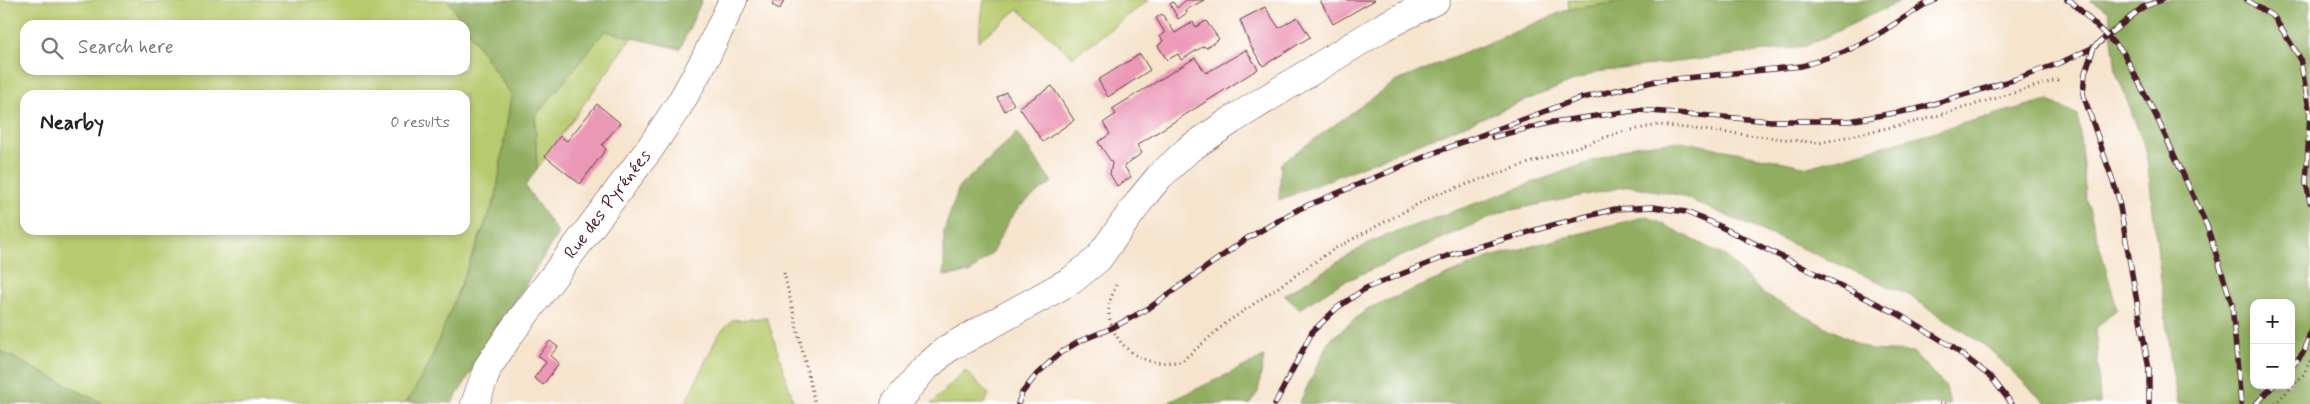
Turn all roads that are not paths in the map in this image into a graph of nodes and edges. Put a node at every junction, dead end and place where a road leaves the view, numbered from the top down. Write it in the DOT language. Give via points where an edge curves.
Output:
graph roads {
  1 [pos="733,0"];
  2 [pos="1436,0"];
  3 [pos="475,404"];
  4 [pos="895,404"];
  1 -- 3 [label="street, Rue des Pyrénées" via="681,102 651,147 510,334 488,368"];
  2 -- 4 [label="street" via="1383,27 1189,149 1159,177 1098,259 1072,280 947,348 923,370"];
}
